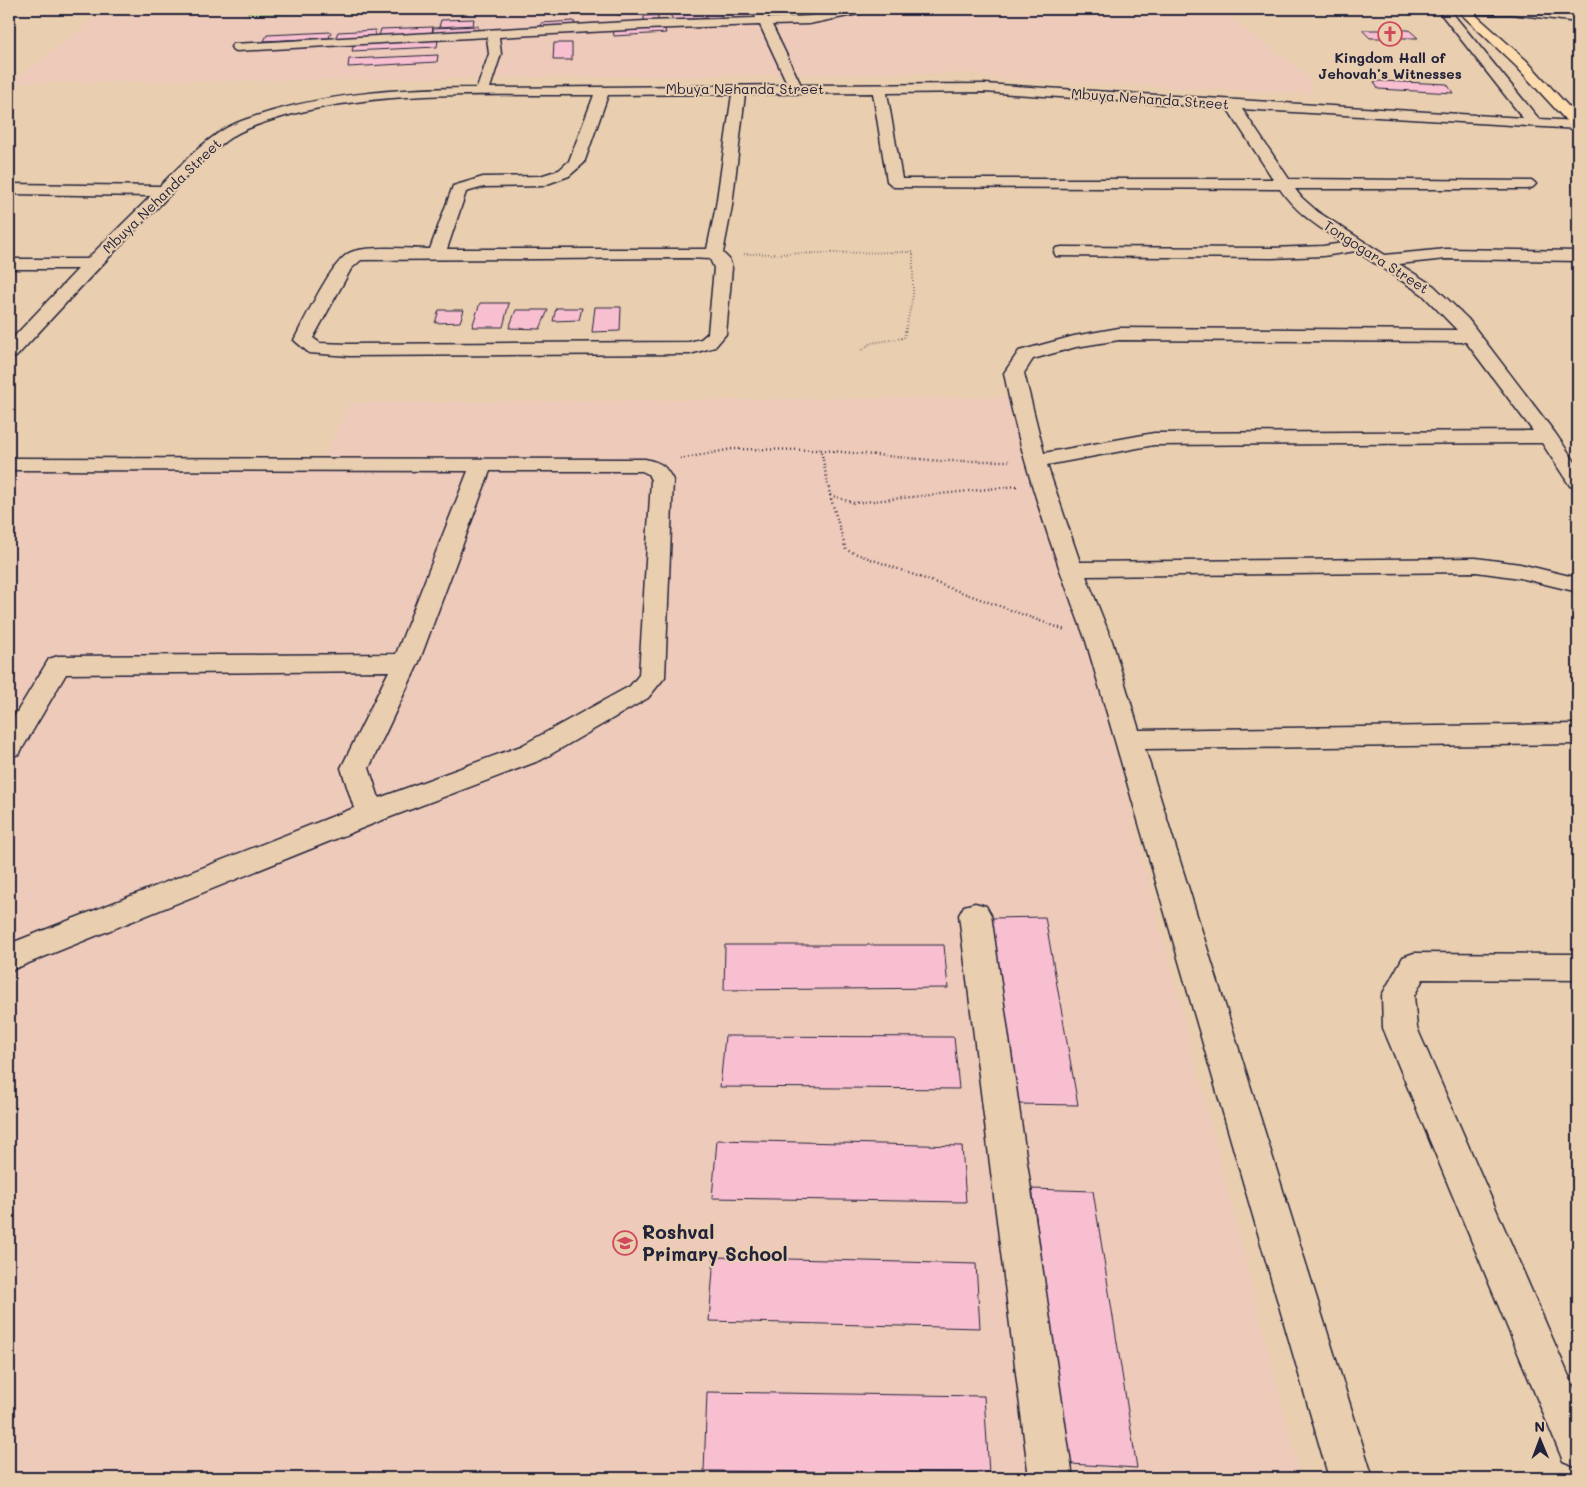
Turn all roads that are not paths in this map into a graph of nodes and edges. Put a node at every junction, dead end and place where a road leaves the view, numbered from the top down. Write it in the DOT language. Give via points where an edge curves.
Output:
graph roads {
  1 [pos="758,9"];
  2 [pos="863,9"];
  3 [pos="1443,9"];
  4 [pos="1462,9"];
  5 [pos="1578,18"];
  6 [pos="764,21"];
  7 [pos="493,34"];
  8 [pos="236,47"];
  9 [pos="879,88"];
  10 [pos="739,89"];
  11 [pos="796,89"];
  12 [pos="603,90"];
  13 [pos="482,92"];
  14 [pos="1232,104"];
  15 [pos="1563,108"];
  16 [pos="1578,109"];
  17 [pos="1534,122"];
  18 [pos="1578,125"];
  19 [pos="1286,184"];
  20 [pos="1528,184"];
  21 [pos="9,189"];
  22 [pos="164,191"];
  23 [pos="1360,245"];
  24 [pos="1062,252"];
  25 [pos="714,254"];
  26 [pos="436,255"];
  27 [pos="1578,256"];
  28 [pos="1383,260"];
  29 [pos="9,264"];
  30 [pos="92,264"];
  31 [pos="1472,336"];
  32 [pos="10,351"];
  33 [pos="1548,437"];
  34 [pos="1570,457"];
  35 [pos="1035,461"];
  36 [pos="9,464"];
  37 [pos="482,464"];
  38 [pos="1578,481"];
  39 [pos="1071,569"];
  40 [pos="1578,585"];
  41 [pos="406,662"];
  42 [pos="1578,734"];
  43 [pos="1129,740"];
  44 [pos="9,747"];
  45 [pos="370,813"];
  46 [pos="975,915"];
  47 [pos="9,958"];
  48 [pos="1578,967"];
  49 [pos="1578,1446"];
  50 [pos="1051,1478"];
  51 [pos="1351,1478"];
  1 -- 6 [label="street"];
  2 -- 6 [label="street" via="809,20"];
  3 -- 17 [label="street"];
  4 -- 5 [label="street" via="1511,10"];
  4 -- 15 [label="main road" via="1521,63"];
  6 -- 7 [label="street"];
  6 -- 11 [label="street"];
  7 -- 8 [label="street"];
  7 -- 13 [label="street" via="495,54"];
  9 -- 11 [label="street, Mbuya Nehanda Street"];
  9 -- 14 [label="street, Mbuya Nehanda Street" via="984,88"];
  9 -- 19 [label="street" via="894,181 899,184"];
  10 -- 11 [label="street, Mbuya Nehanda Street"];
  10 -- 12 [label="street, Mbuya Nehanda Street"];
  10 -- 25 [label="street" via="724,206"];
  12 -- 13 [label="street, Mbuya Nehanda Street"];
  12 -- 26 [label="street" via="576,163 564,174 542,181 483,182 459,189"];
  13 -- 22 [label="street, Mbuya Nehanda Street" via="343,99 261,119 228,133"];
  14 -- 17 [label="street, Mbuya Nehanda Street"];
  14 -- 19 [label="street, Tongogara Street"];
  15 -- 16 [label="street"];
  15 -- 18 [label="main road"];
  17 -- 18 [label="street, Mbuya Nehanda Street"];
  19 -- 20 [label="street"];
  19 -- 23 [label="street, Tongogara Street" via="1295,200 1312,215"];
  21 -- 22 [label="street"];
  22 -- 30 [label="street, Mbuya Nehanda Street"];
  23 -- 24 [label="street" via="1323,251 1271,253"];
  23 -- 28 [label="street, Tongogara Street"];
  25 -- 26 [label="street"];
  25 -- 26 [label="street" via="723,268 717,334 708,343 690,348 349,350 316,349 303,340 344,266 356,256"];
  27 -- 28 [label="street" via="1446,254"];
  28 -- 31 [label="street, Tongogara Street" via="1428,290"];
  29 -- 30 [label="street"];
  30 -- 32 [label="street, Mbuya Nehanda Street"];
  31 -- 33 [label="street, Tongogara Street"];
  31 -- 35 [label="street" via="1119,334 1026,355 1014,373"];
  33 -- 34 [label="street, Tongogara Street"];
  33 -- 35 [label="street" via="1154,439"];
  34 -- 38 [label="street, Tongogara Street"];
  35 -- 39 [label="street"];
  36 -- 37 [label="street"];
  37 -- 41 [label="street"];
  37 -- 45 [label="street" via="645,465 657,470 662,480 652,677 639,692 530,752"];
  39 -- 40 [label="street" via="1476,565 1520,571"];
  39 -- 43 [label="street" via="1099,641"];
  41 -- 44 [label="street" via="58,665"];
  41 -- 45 [label="street" via="355,768"];
  42 -- 43 [label="street"];
  43 -- 51 [label="street"];
  45 -- 47 [label="street"];
  46 -- 50 [label="street"];
  48 -- 49 [label="street" via="1414,966 1398,994 1400,1028"];
}
